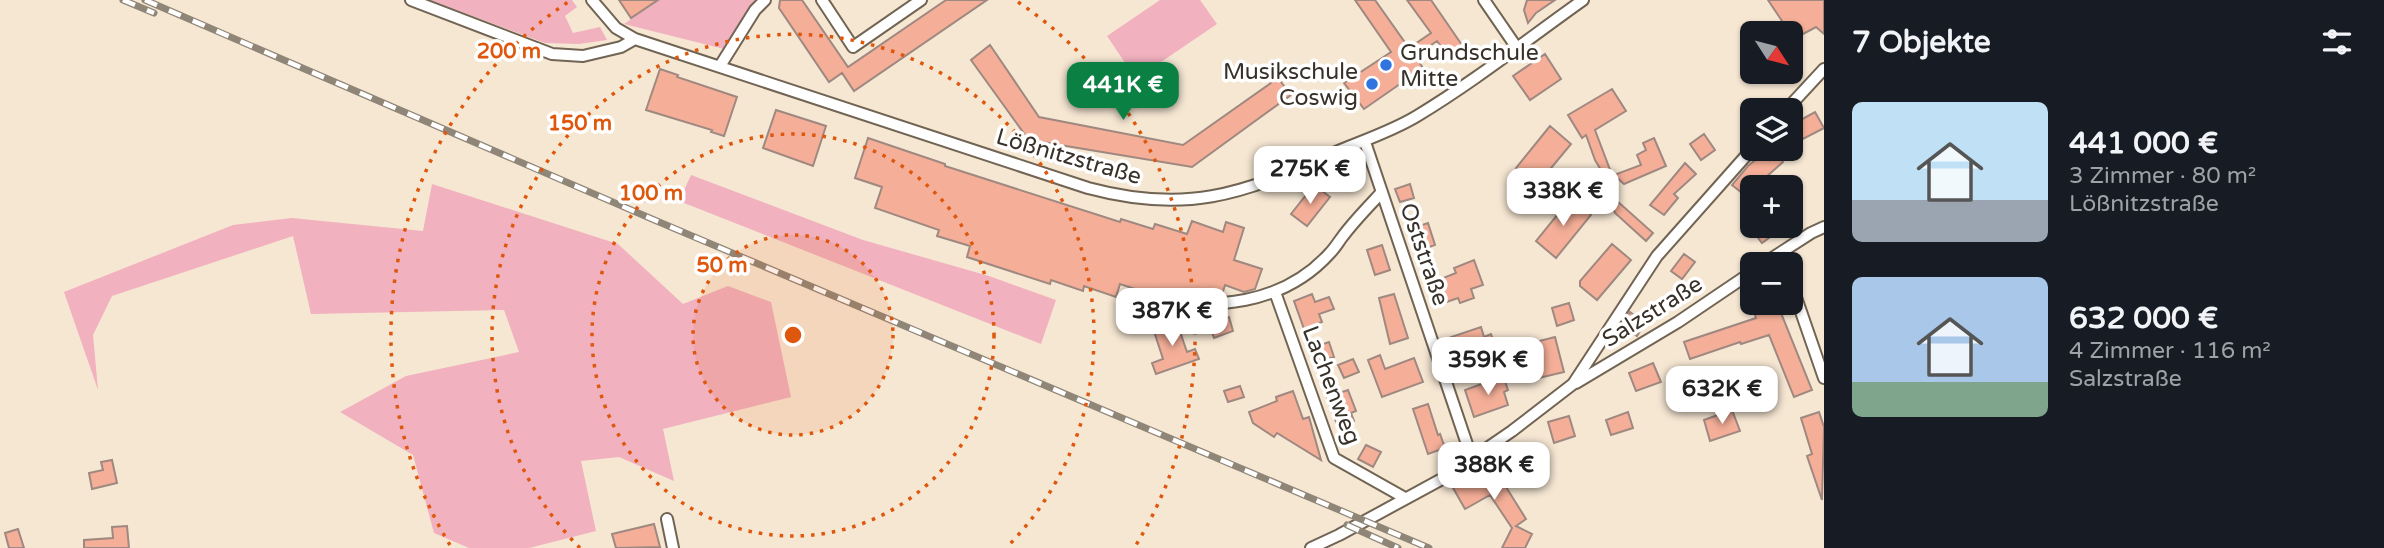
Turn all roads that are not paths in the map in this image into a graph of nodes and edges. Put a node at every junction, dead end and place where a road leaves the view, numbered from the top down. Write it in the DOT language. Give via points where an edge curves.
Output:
graph roads {
  1 [pos="411,0"];
  2 [pos="592,0"];
  3 [pos="765,0"];
  4 [pos="822,0"];
  5 [pos="921,0"];
  6 [pos="1484,0"];
  7 [pos="1583,0"];
  8 [pos="635,39"];
  9 [pos="1517,48"];
  10 [pos="720,66"];
  11 [pos="1824,69"];
  12 [pos="1797,98"];
  13 [pos="1365,142"];
  14 [pos="1741,161"];
  15 [pos="1382,192"];
  16 [pos="1824,227"];
  17 [pos="1781,252"];
  18 [pos="1740,280"];
  19 [pos="1275,292"];
  20 [pos="1130,303"];
  21 [pos="1802,315"];
  22 [pos="1824,378"];
  23 [pos="1573,384"];
  24 [pos="1472,459"];
  25 [pos="1405,498"];
  26 [pos="667,519"];
  27 [pos="673,548"];
  28 [pos="1311,548"];
  1 -- 8 [label="street" via="552,54 583,56"];
  2 -- 8 [label="street, Lößnitzstraße" via="616,29"];
  3 -- 10 [label="street"];
  4 -- 5 [label="street" via="853,47"];
  6 -- 9 [label="street"];
  7 -- 9 [label="street, Lößnitzstraße"];
  8 -- 10 [label="street, Lößnitzstraße"];
  9 -- 13 [label="street, Lößnitzstraße" via="1415,117"];
  10 -- 13 [label="street, Lößnitzstraße" via="1124,197 1167,201 1240,191"];
  11 -- 12 [label="street"];
  13 -- 15 [label="street, Oststraße"];
  14 -- 23 [label="street" via="1657,256"];
  15 -- 19 [label="street" via="1330,254"];
  15 -- 24 [label="street, Oststraße"];
  16 -- 17 [label="street"];
  18 -- 23 [label="street, Salzstraße"];
  19 -- 20 [label="street" via="1245,302"];
  19 -- 25 [label="street, Lachenweg" via="1334,458"];
  21 -- 22 [label="street"];
  23 -- 24 [label="street"];
  24 -- 25 [label="street"];
  25 -- 28 [label="street"];
  26 -- 27 [label="street"];
}
